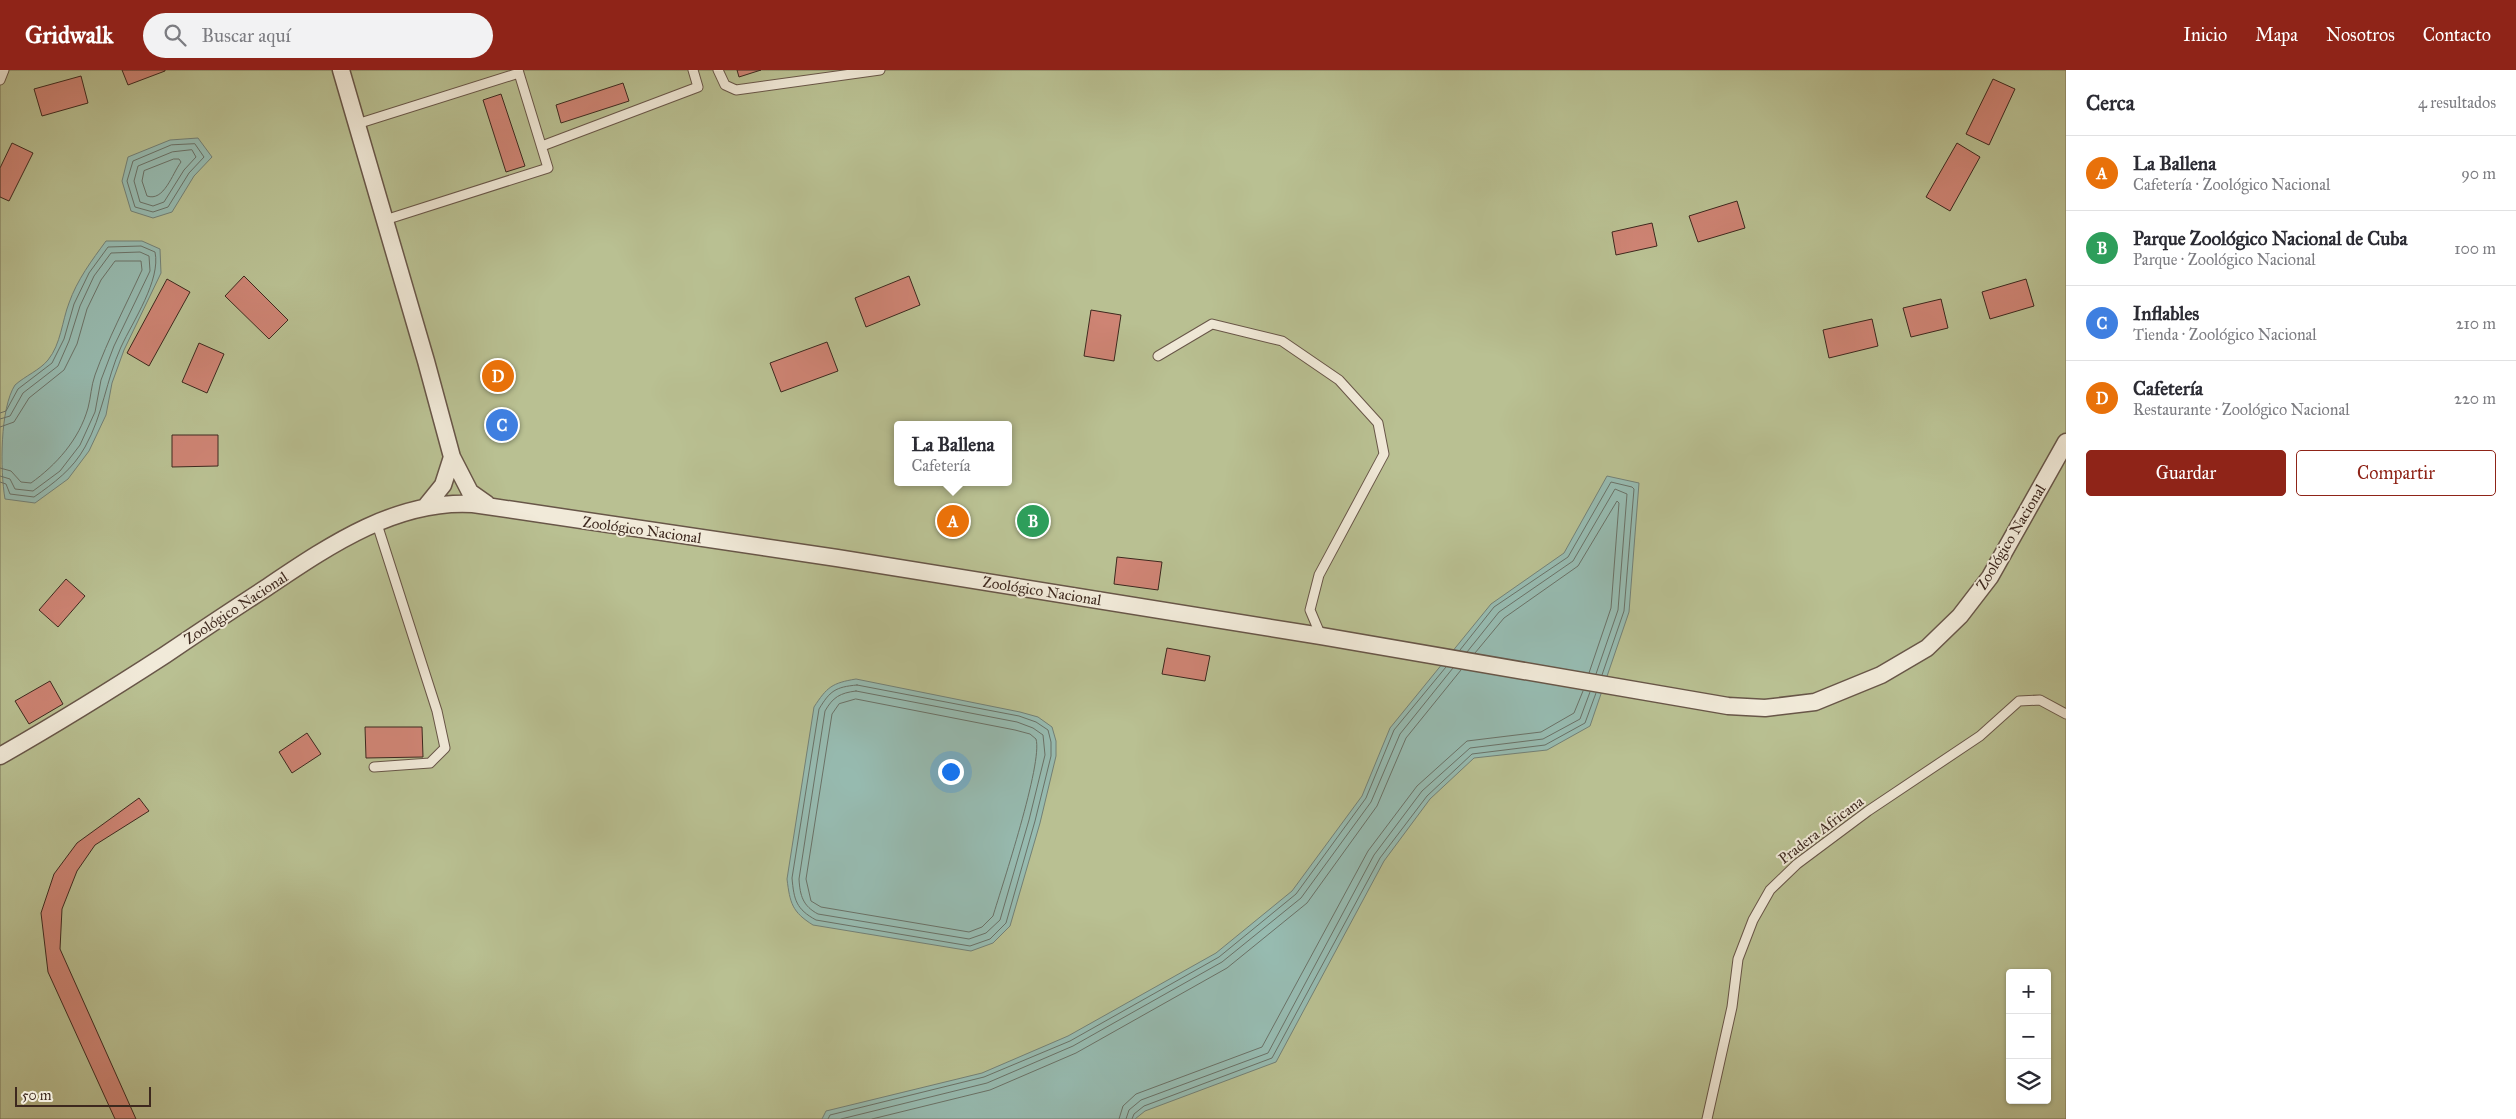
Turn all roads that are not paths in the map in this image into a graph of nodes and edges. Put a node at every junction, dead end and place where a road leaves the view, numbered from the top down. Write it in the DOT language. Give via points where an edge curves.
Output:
graph roads {
  1 [pos="4,70"];
  2 [pos="341,70"];
  3 [pos="693,70"];
  4 [pos="718,70"];
  5 [pos="880,70"];
  6 [pos="518,71"];
  7 [pos="0,80"];
  8 [pos="357,124"];
  9 [pos="542,146"];
  10 [pos="385,220"];
  11 [pos="1158,356"];
  12 [pos="2066,442"];
  13 [pos="452,458"];
  14 [pos="426,506"];
  15 [pos="496,508"];
  16 [pos="377,524"];
  17 [pos="1321,636"];
  18 [pos="2066,714"];
  19 [pos="0,756"];
  20 [pos="374,767"];
  21 [pos="1707,1119"];
  1 -- 7 [label="lane"];
  2 -- 8 [label="street"];
  3 -- 9 [label="lane" via="698,87"];
  4 -- 5 [label="lane" via="725,85 736,90"];
  6 -- 8 [label="lane"];
  6 -- 9 [label="lane"];
  8 -- 10 [label="street"];
  9 -- 10 [label="lane" via="548,168"];
  10 -- 13 [label="street"];
  11 -- 17 [label="lane" via="1212,324 1282,341 1339,380 1378,423 1384,454 1319,575 1310,610"];
  12 -- 17 [label="street, Zoológico Nacional" via="1990,577 1960,616 1927,648 1881,675 1815,702 1765,708 1728,706"];
  13 -- 14 [label="street" via="443,485"];
  13 -- 15 [label="street" via="470,492"];
  14 -- 15 [label="street, Zoológico Nacional" via="459,503"];
  14 -- 16 [label="street, Zoológico Nacional"];
  15 -- 17 [label="street, Zoológico Nacional" via="837,558"];
  16 -- 19 [label="street, Zoológico Nacional" via="320,552 91,703"];
  16 -- 20 [label="lane" via="437,711 445,748 430,763"];
  18 -- 21 [label="lane, Pradera Africana" via="2040,700 2019,701 1980,736 1796,864 1770,890 1753,920 1738,959 1732,1007"];
}
